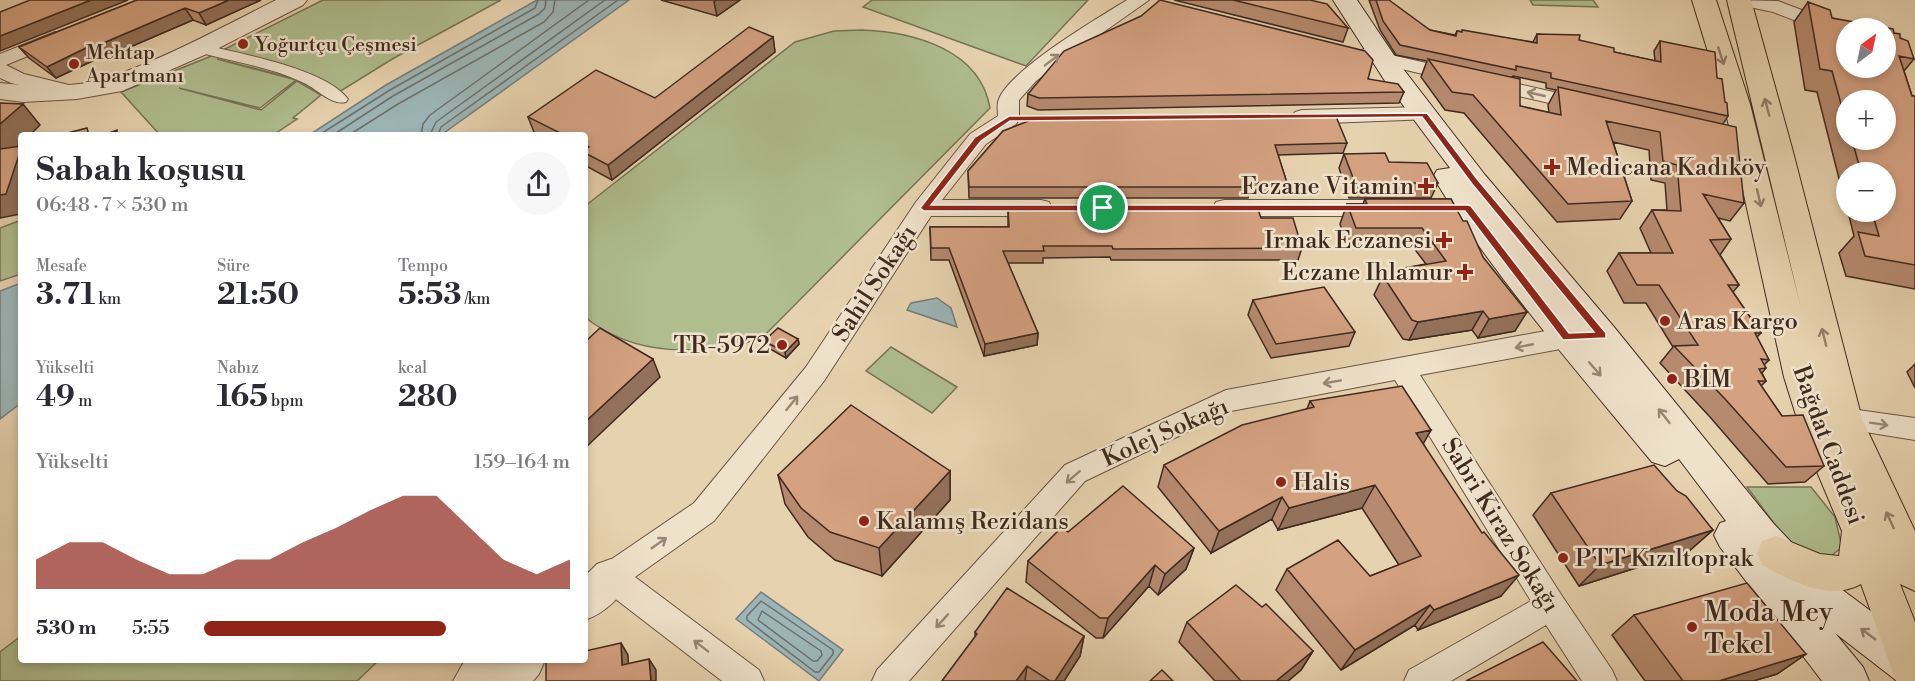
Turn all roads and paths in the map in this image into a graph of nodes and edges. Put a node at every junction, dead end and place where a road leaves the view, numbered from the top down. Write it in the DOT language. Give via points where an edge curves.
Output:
graph roads {
  1 [pos="295,0"];
  2 [pos="1325,0"];
  3 [pos="1345,0"];
  4 [pos="1704,0"];
  5 [pos="1741,0"];
  6 [pos="1146,1"];
  7 [pos="77,29"];
  8 [pos="1836,30"];
  9 [pos="200,48"];
  10 [pos="1363,55"];
  11 [pos="4,63"];
  12 [pos="66,90"];
  13 [pos="0,91"];
  14 [pos="340,99"];
  15 [pos="1604,109"];
  16 [pos="1415,115"];
  17 [pos="1279,117"];
  18 [pos="1751,142"];
  19 [pos="924,208"];
  20 [pos="1067,208"];
  21 [pos="1198,208"];
  22 [pos="1400,208"];
  23 [pos="1471,208"];
  24 [pos="1602,336"];
  25 [pos="1567,337"];
  26 [pos="1402,369"];
  27 [pos="1844,419"];
  28 [pos="1915,429"];
  29 [pos="1860,531"];
  30 [pos="1776,553"];
  31 [pos="1915,573"];
  32 [pos="594,591"];
  33 [pos="1551,606"];
  34 [pos="489,663"];
  35 [pos="521,663"];
  36 [pos="1914,670"];
  37 [pos="474,681"];
  38 [pos="505,681"];
  39 [pos="748,681"];
  40 [pos="888,681"];
  41 [pos="1420,681"];
  42 [pos="1601,681"];
  43 [pos="1848,681"];
  1 -- 9 [label="main road"];
  2 -- 10 [label="main road"];
  3 -- 10 [label="main road"];
  4 -- 18 [label="main road, Bağdat Caddesi, one-way"];
  5 -- 8 [label="street" via="1778,7"];
  18 -- 5 [label="main road, Bağdat Caddesi, one-way"];
  19 -- 6 [label="street, Sahil Sokağı, one-way" via="978,139 1020,119 1009,99 1019,86 1080,39"];
  7 -- 11 [label="street"];
  9 -- 12 [label="main road" via="113,85 96,90"];
  9 -- 14 [label="street" via="301,74"];
  15 -- 10 [label="street, one-way"];
  10 -- 16 [label="main road"];
  11 -- 12 [label="street" via="18,80"];
  12 -- 13 [label="main road" via="23,94"];
  16 -- 17 [label="street"];
  16 -- 23 [label="main road"];
  27 -- 18 [label="main road, Bağdat Caddesi, one-way"];
  18 -- 29 [label="main road, Bağdat Caddesi, one-way" via="1801,377 1822,441"];
  19 -- 20 [label="street"];
  32 -- 19 [label="street, Sahil Sokağı, one-way" via="704,512 815,374"];
  21 -- 22 [label="street"];
  23 -- 24 [label="main road"];
  23 -- 25 [label="main road"];
  24 -- 25 [label="street, Kolej Sokağı"];
  30 -- 24 [label="main road, one-way"];
  25 -- 26 [label="street, Kolej Sokağı, one-way"];
  25 -- 43 [label="main road, one-way" via="1671,457"];
  26 -- 33 [label="street, Sabri Kiraz Sokağı"];
  26 -- 40 [label="street, Kolej Sokağı, one-way" via="1226,401 1075,473"];
  27 -- 28 [label="street, one-way"];
  31 -- 27 [label="main road, Bağdat Caddesi, one-way"];
  29 -- 30 [label="main road" via="1858,561 1847,572 1814,572"];
  29 -- 36 [label="main road, Bağdat Caddesi"];
  36 -- 30 [label="main road, one-way" via="1807,586"];
  39 -- 32 [label="street, one-way"];
  33 -- 41 [label="street"];
  33 -- 42 [label="street, Sabri Kiraz Sokağı"];
  34 -- 37 [label="main road"];
  35 -- 38 [label="main road"];
}
